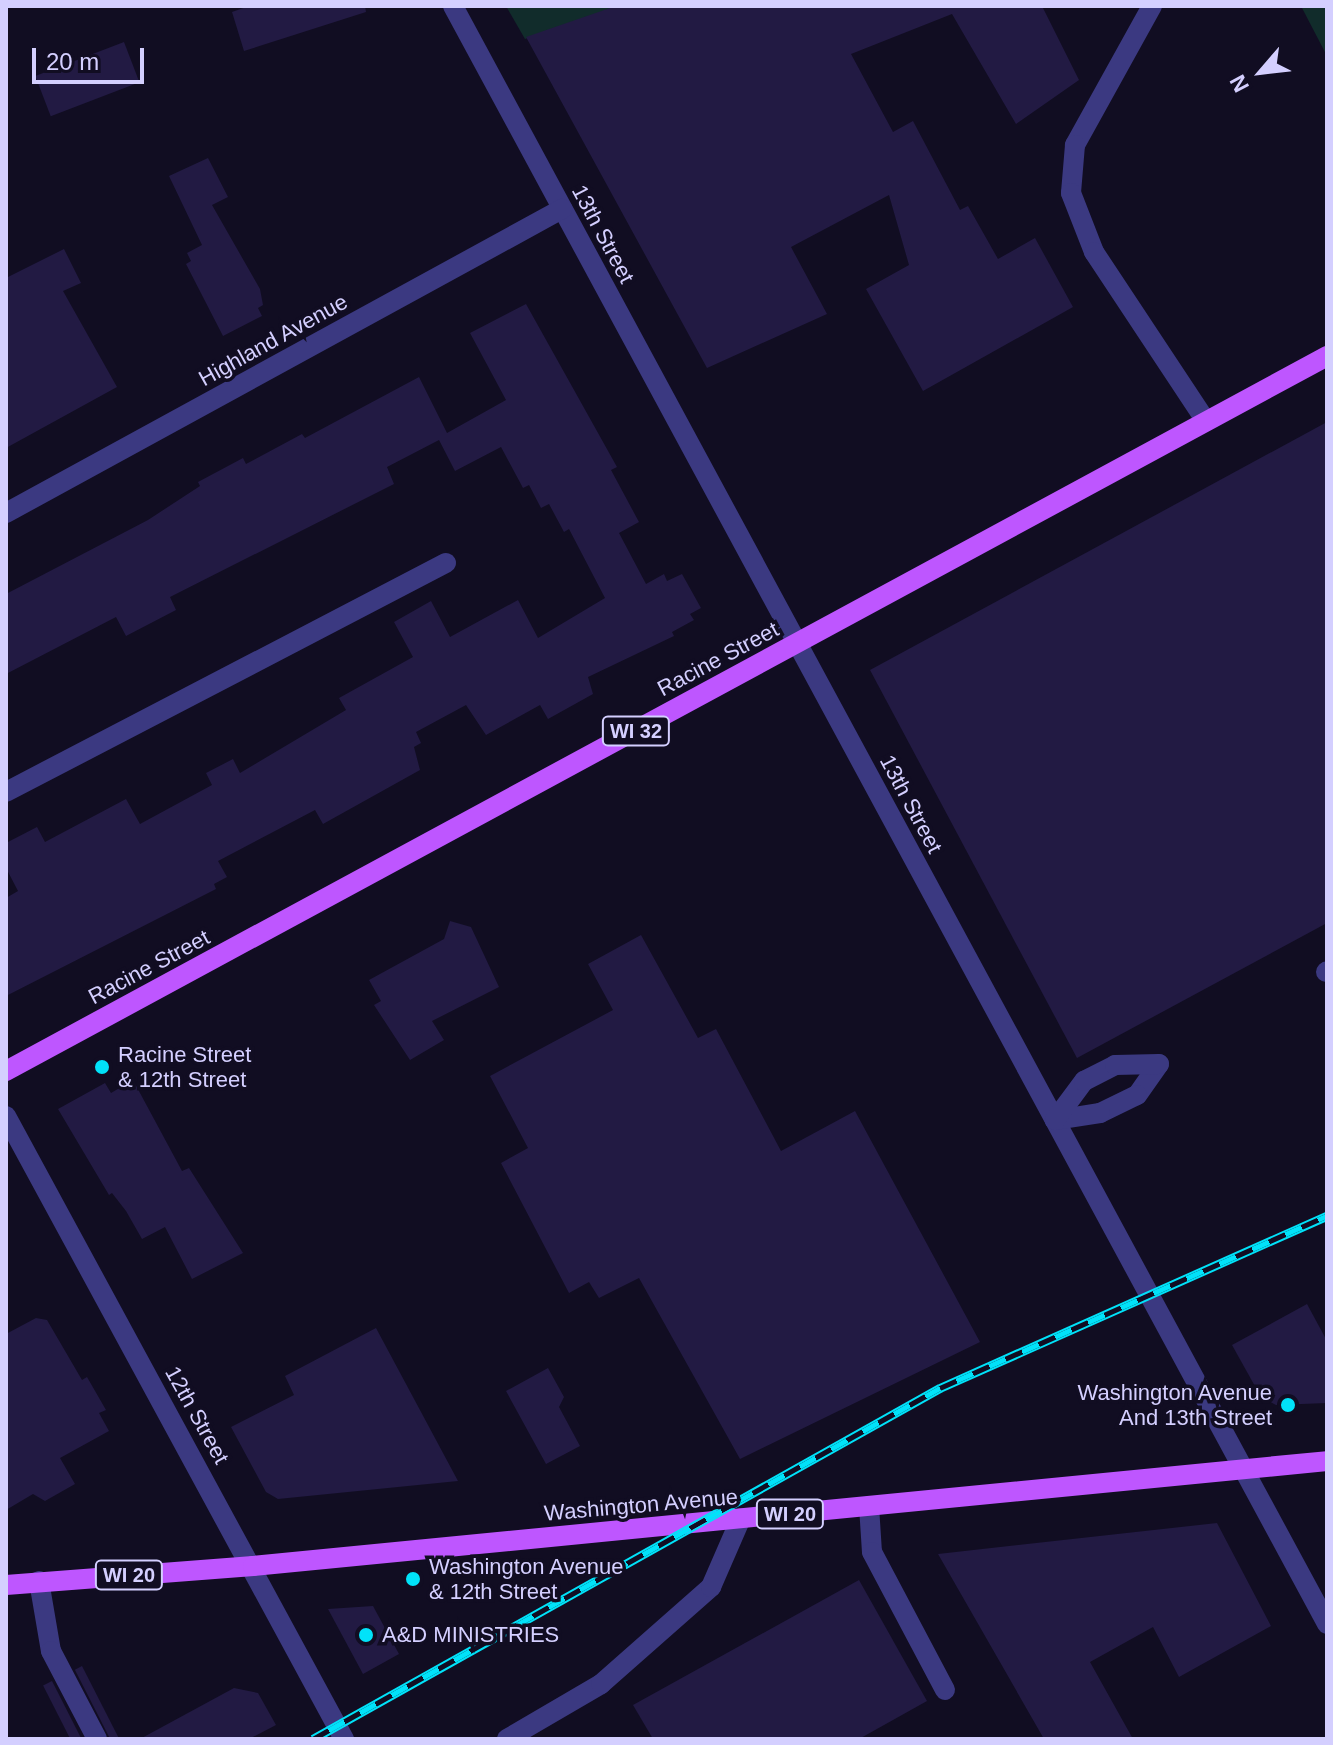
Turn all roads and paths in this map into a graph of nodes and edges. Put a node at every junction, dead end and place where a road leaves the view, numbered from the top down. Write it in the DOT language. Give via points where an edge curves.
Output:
graph roads {
  1 [pos="453,6"];
  2 [pos="1152,6"];
  3 [pos="562,209"];
  4 [pos="1327,356"];
  5 [pos="1206,421"];
  6 [pos="6,513"];
  7 [pos="446,563"];
  8 [pos="797,643"];
  9 [pos="6,792"];
  10 [pos="6,1071"];
  11 [pos="6,1116"];
  12 [pos="1055,1120"];
  13 [pos="1327,1461"];
  14 [pos="1242,1468"];
  15 [pos="869,1506"];
  16 [pos="741,1518"];
  17 [pos="253,1566"];
  18 [pos="39,1581"];
  19 [pos="6,1585"];
  20 [pos="1327,1624"];
  21 [pos="945,1690"];
  22 [pos="97,1739"];
  23 [pos="344,1739"];
  24 [pos="507,1739"];
  1 -- 3 [label="street, 13th Street"];
  2 -- 5 [label="street" via="1075,145 1071,193 1094,252"];
  3 -- 6 [label="street, Highland Avenue"];
  3 -- 8 [label="street, 13th Street"];
  4 -- 5 [label="main road, Racine Street / WI 32"];
  5 -- 8 [label="main road, Racine Street / WI 32"];
  7 -- 9 [label="street"];
  8 -- 10 [label="main road, Racine Street / WI 32"];
  8 -- 12 [label="street, 13th Street"];
  11 -- 17 [label="street, 12th Street"];
  12 -- 12 [label="street" via="1100,1113 1137,1095 1159,1064 1115,1065 1084,1081"];
  12 -- 14 [label="street, 13th Street"];
  13 -- 14 [label="main road, Washington Avenue / WI 20"];
  14 -- 15 [label="main road, Washington Avenue / WI 20"];
  14 -- 20 [label="street, 13th Street"];
  15 -- 16 [label="main road, Washington Avenue / WI 20"];
  15 -- 21 [label="street" via="872,1552"];
  16 -- 17 [label="main road, Washington Avenue / WI 20"];
  16 -- 24 [label="street" via="711,1587 601,1684"];
  17 -- 18 [label="main road, Washington Avenue / WI 20"];
  17 -- 23 [label="street, 12th Street"];
  18 -- 19 [label="main road, Washington Avenue / WI 20"];
  18 -- 22 [label="street" via="51,1651"];
}
